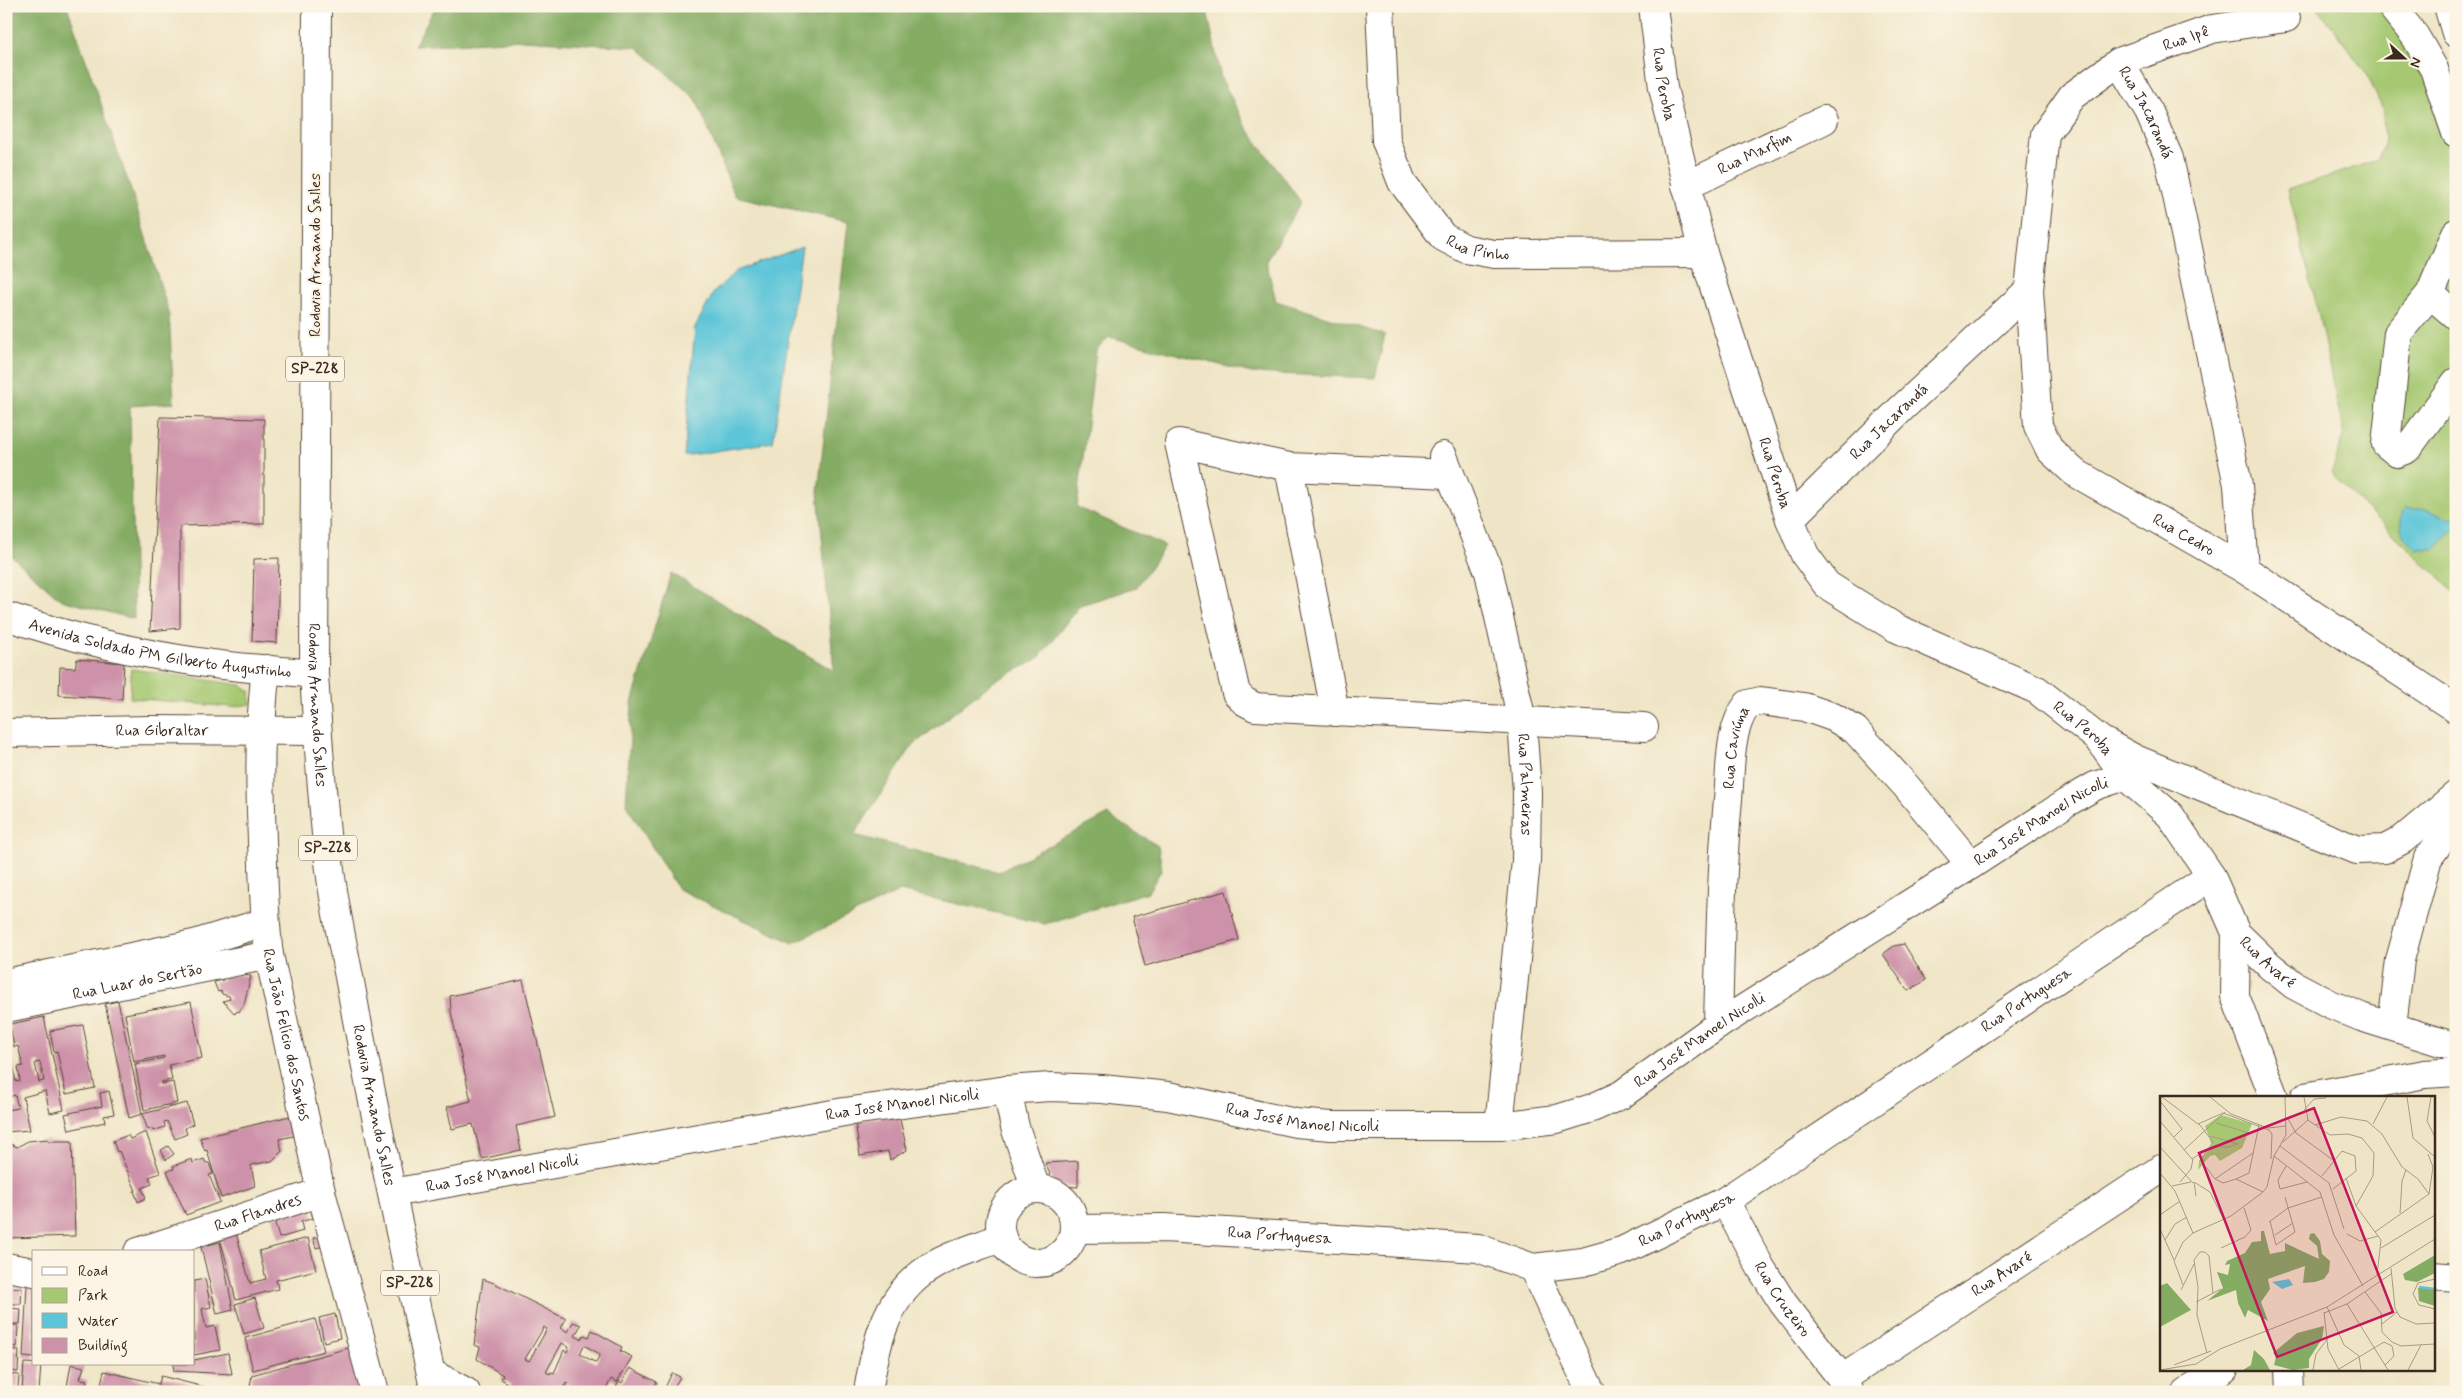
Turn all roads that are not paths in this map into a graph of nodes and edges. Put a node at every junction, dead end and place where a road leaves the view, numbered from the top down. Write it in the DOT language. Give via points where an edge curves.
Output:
graph roads {
  1 [pos="317,6"];
  2 [pos="1380,6"];
  3 [pos="1653,6"];
  4 [pos="2391,6"];
  5 [pos="2448,6"];
  6 [pos="2286,18"];
  7 [pos="2456,33"];
  8 [pos="2119,62"];
  9 [pos="1824,120"];
  10 [pos="2456,134"];
  11 [pos="1686,186"];
  12 [pos="2456,233"];
  13 [pos="1703,253"];
  14 [pos="2029,290"];
  15 [pos="2430,294"];
  16 [pos="2456,316"];
  17 [pos="2456,382"];
  18 [pos="1288,467"];
  19 [pos="1790,519"];
  20 [pos="2244,569"];
  21 [pos="6,616"];
  22 [pos="266,669"];
  23 [pos="314,674"];
  24 [pos="2456,709"];
  25 [pos="1335,712"];
  26 [pos="1522,722"];
  27 [pos="1644,727"];
  28 [pos="317,731"];
  29 [pos="260,732"];
  30 [pos="6,733"];
  31 [pos="2099,739"];
  32 [pos="2125,776"];
  33 [pos="2456,795"];
  34 [pos="2456,820"];
  35 [pos="1971,865"];
  36 [pos="2211,876"];
  37 [pos="265,922"];
  38 [pos="2236,933"];
  39 [pos="269,955"];
  40 [pos="87,979"];
  41 [pos="6,983"];
  42 [pos="6,1008"];
  43 [pos="1718,1025"];
  44 [pos="2392,1026"];
  45 [pos="2456,1047"];
  46 [pos="2456,1072"];
  47 [pos="1007,1090"];
  48 [pos="2274,1096"];
  49 [pos="2310,1096"];
  50 [pos="1499,1126"];
  51 [pos="2160,1170"];
  52 [pos="1036,1189"];
  53 [pos="322,1192"];
  54 [pos="392,1193"];
  55 [pos="1725,1201"];
  56 [pos="1074,1228"];
  57 [pos="1002,1237"];
  58 [pos="144,1250"];
  59 [pos="6,1267"];
  60 [pos="1533,1268"];
  61 [pos="32,1272"];
  62 [pos="2434,1276"];
  63 [pos="2456,1278"];
  64 [pos="2222,1370"];
  65 [pos="2289,1370"];
  66 [pos="433,1382"];
  67 [pos="1845,1385"];
  68 [pos="376,1392"];
  69 [pos="466,1392"];
  70 [pos="868,1392"];
  71 [pos="1591,1392"];
  72 [pos="2187,1392"];
  73 [pos="2290,1392"];
  1 -- 23 [label="street, Rodovia Armando Salles / SP-228"];
  2 -- 13 [label="street, Rua Pinho" via="1386,142 1402,182 1443,237 1466,249 1494,254"];
  3 -- 11 [label="street, Rua Peroba" via="1663,88"];
  4 -- 10 [label="street" via="2415,36 2434,69"];
  5 -- 7 [label="street"];
  6 -- 8 [label="street, Rua Ipê" via="2212,29"];
  8 -- 14 [label="street, Rua Jacarandá" via="2072,96 2045,134"];
  8 -- 20 [label="street, Rua Jacarandá" via="2149,112 2169,158 2238,485"];
  9 -- 11 [label="street, Rua Marfim"];
  11 -- 13 [label="street, Rua Peroba"];
  12 -- 15 [label="street"];
  13 -- 19 [label="street, Rua Peroba"];
  14 -- 19 [label="street, Rua Jacarandá" via="1902,408"];
  14 -- 20 [label="street, Rua Cedro" via="2038,426 2050,450 2074,472"];
  15 -- 16 [label="street"];
  15 -- 17 [label="street" via="2398,333 2386,444 2397,453 2407,449"];
  18 -- 25 [label="street"];
  18 -- 25 [label="street" via="1179,443 1236,693 1255,707"];
  18 -- 26 [label="street, Rua Palmeiras" via="1446,464 1489,572"];
  19 -- 31 [label="street, Rua Peroba" via="1805,555 1827,585 1896,628 2037,690"];
  20 -- 24 [label="street, Rua Cedro"];
  21 -- 22 [label="street, Avenida Soldado PM Gilberto Augustinho" via="118,647 199,662"];
  22 -- 23 [label="street, Avenida Soldado PM Gilberto Augustinho"];
  22 -- 29 [label="street, Rua João Felício dos Santos"];
  23 -- 28 [label="street, Rodovia Armando Salles / SP-228"];
  25 -- 26 [label="street"];
  26 -- 27 [label="street"];
  26 -- 50 [label="street, Rua Palmeiras" via="1526,861"];
  28 -- 29 [label="street, Rua Gibraltar"];
  28 -- 54 [label="street, Rodovia Armando Salles / SP-228" via="330,872"];
  29 -- 30 [label="street, Rua Gibraltar"];
  29 -- 37 [label="street, Rua João Felício dos Santos"];
  31 -- 32 [label="street, Rua Peroba"];
  31 -- 33 [label="street" via="2144,762 2357,850 2385,849 2402,840"];
  32 -- 35 [label="street, Rua José Manoel Nicolli" via="2081,793"];
  32 -- 36 [label="street, Rua Avaré" via="2170,815"];
  34 -- 44 [label="street" via="2428,858 2400,960"];
  35 -- 43 [label="street, Rua José Manoel Nicolli"];
  35 -- 43 [label="street, Rua Caviúna" via="1855,730 1833,717 1804,707 1761,701 1748,704 1735,733 1721,873"];
  36 -- 38 [label="street, Rua Avaré"];
  36 -- 55 [label="street, Rua Portuguesa"];
  37 -- 39 [label="street, Rua João Felício dos Santos"];
  37 -- 40 [label="street, Rua Luar do Sertão"];
  38 -- 44 [label="street, Rua Avaré" via="2294,985 2330,1004"];
  38 -- 48 [label="street" via="2235,996"];
  39 -- 40 [label="street, Rua Luar do Sertão"];
  39 -- 53 [label="street, Rua João Felício dos Santos"];
  40 -- 41 [label="street, Rua Luar do Sertão"];
  40 -- 42 [label="street, Rua Luar do Sertão"];
  43 -- 50 [label="street, Rua José Manoel Nicolli" via="1621,1095 1557,1119"];
  44 -- 45 [label="street, Rua Avaré"];
  46 -- 49 [label="street" via="2425,1074"];
  47 -- 50 [label="street, Rua José Manoel Nicolli" via="1085,1088 1168,1096 1296,1123 1331,1126"];
  47 -- 52 [label="street" via="1015,1128"];
  47 -- 54 [label="street, Rua José Manoel Nicolli" via="844,1112"];
  51 -- 67 [label="street, Rua Avaré"];
  52 -- 56 [label="street" via="1048,1190 1068,1205"];
  52 -- 57 [label="street" via="1020,1194 1007,1204 1000,1226"];
  53 -- 58 [label="street, Rua Flandres"];
  53 -- 68 [label="street, Rua João Felício dos Santos"];
  54 -- 66 [label="street, Rodovia Armando Salles / SP-228"];
  55 -- 60 [label="street, Rua Portuguesa" via="1622,1251 1583,1262"];
  55 -- 67 [label="street, Rua Cruzeiro" via="1783,1303"];
  56 -- 57 [label="street" via="1066,1249 1057,1257 1036,1263 1015,1256"];
  56 -- 60 [label="street, Rua Portuguesa" via="1165,1228 1478,1248"];
  57 -- 70 [label="street" via="936,1265 921,1274 901,1295 878,1339"];
  59 -- 61 [label="street"];
  60 -- 71 [label="street"];
  62 -- 63 [label="street"];
  64 -- 72 [label="street"];
  65 -- 73 [label="street"];
  66 -- 69 [label="street"];
}
